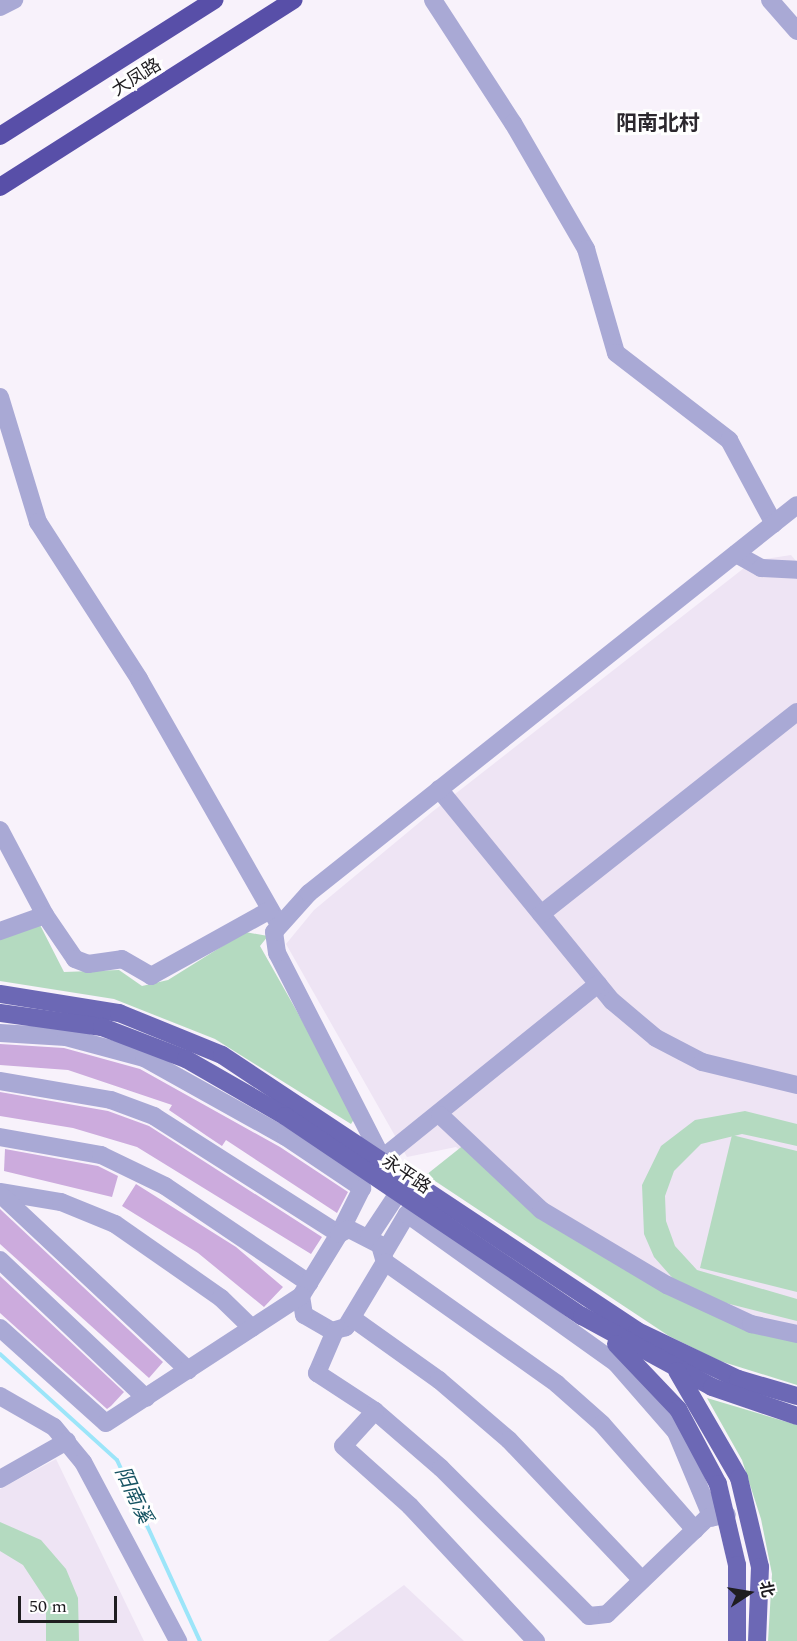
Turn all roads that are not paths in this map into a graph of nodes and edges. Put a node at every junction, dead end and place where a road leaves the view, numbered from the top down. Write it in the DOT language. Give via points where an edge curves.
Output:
graph roads {
  1 [pos="14,0"];
  2 [pos="214,0"];
  3 [pos="293,0"];
  4 [pos="433,0"];
  5 [pos="770,0"];
  6 [pos="0,7"];
  7 [pos="797,30"];
  8 [pos="0,136"];
  9 [pos="0,187"];
  10 [pos="0,397"];
  11 [pos="797,505"];
  12 [pos="774,524"];
  13 [pos="736,554"];
  14 [pos="797,570"];
  15 [pos="797,712"];
  16 [pos="439,789"];
  17 [pos="0,830"];
  18 [pos="541,914"];
  19 [pos="45,915"];
  20 [pos="274,917"];
  21 [pos="0,931"];
  22 [pos="598,984"];
  23 [pos="0,994"];
  24 [pos="0,1014"];
  25 [pos="0,1033"];
  26 [pos="0,1081"];
  27 [pos="797,1085"];
  28 [pos="440,1115"];
  29 [pos="0,1137"];
  30 [pos="382,1158"];
  31 [pos="410,1177"];
  32 [pos="398,1191"];
  33 [pos="0,1193"];
  34 [pos="339,1233"];
  35 [pos="369,1237"];
  36 [pos="385,1258"];
  37 [pos="0,1260"];
  38 [pos="305,1289"];
  39 [pos="582,1317"];
  40 [pos="352,1318"];
  41 [pos="0,1328"];
  42 [pos="252,1328"];
  43 [pos="335,1331"];
  44 [pos="637,1331"];
  45 [pos="797,1335"];
  46 [pos="675,1368"];
  47 [pos="188,1370"];
  48 [pos="0,1396"];
  49 [pos="797,1396"];
  50 [pos="146,1398"];
  51 [pos="375,1411"];
  52 [pos="797,1416"];
  53 [pos="67,1441"];
  54 [pos="0,1479"];
  55 [pos="720,1516"];
  56 [pos="695,1530"];
  57 [pos="642,1580"];
  58 [pos="178,1641"];
  59 [pos="537,1641"];
  60 [pos="737,1641"];
  61 [pos="756,1641"];
  1 -- 6 [label="street"];
  2 -- 8 [label="highway, 大凤路"];
  3 -- 9 [label="highway, 大凤路"];
  4 -- 12 [label="street" via="513,123 586,249 616,353 729,440"];
  5 -- 7 [label="street"];
  10 -- 20 [label="street" via="38,522 139,679"];
  11 -- 12 [label="street"];
  12 -- 13 [label="street"];
  13 -- 14 [label="street" via="761,567"];
  13 -- 16 [label="street"];
  15 -- 18 [label="street"];
  16 -- 18 [label="street"];
  16 -- 20 [label="street"];
  17 -- 19 [label="street"];
  18 -- 22 [label="street"];
  19 -- 20 [label="street" via="75,959 88,964 122,959 151,976"];
  19 -- 21 [label="street"];
  20 -- 30 [label="street" via="277,953"];
  22 -- 27 [label="street" via="656,1038 693,1057"];
  22 -- 28 [label="street"];
  23 -- 30 [label="main road, 永平路" via="119,1013 188,1039 245,1069"];
  24 -- 32 [label="main road, 永平路" via="102,1028 186,1059 250,1094"];
  25 -- 34 [label="street" via="66,1037 144,1058 286,1137 362,1188"];
  26 -- 34 [label="street" via="111,1100 154,1116"];
  28 -- 30 [label="street"];
  28 -- 45 [label="street" via="541,1210 667,1285 751,1324"];
  29 -- 38 [label="street" via="101,1155 165,1186"];
  30 -- 31 [label="main road, 永平路"];
  31 -- 32 [label="street"];
  31 -- 44 [label="main road, 永平路"];
  32 -- 35 [label="street"];
  32 -- 39 [label="main road, 永平路"];
  33 -- 42 [label="street" via="61,1202 115,1224 212,1291"];
  33 -- 47 [label="street"];
  34 -- 35 [label="street" via="357,1230"];
  34 -- 38 [label="street"];
  35 -- 36 [label="street"];
  36 -- 40 [label="street"];
  36 -- 55 [label="street" via="407,1214 616,1363 676,1432"];
  36 -- 56 [label="street" via="556,1384 602,1424"];
  37 -- 50 [label="street"];
  38 -- 42 [label="street"];
  38 -- 43 [label="street" via="304,1315"];
  39 -- 46 [label="main road, 永平路"];
  39 -- 55 [label="main road" via="659,1385 678,1410 708,1460"];
  40 -- 43 [label="street"];
  40 -- 57 [label="street" via="439,1380 509,1440"];
  41 -- 50 [label="street" via="106,1424"];
  42 -- 47 [label="street"];
  43 -- 51 [label="street" via="317,1373"];
  44 -- 46 [label="main road"];
  44 -- 49 [label="main road, 永平路" via="738,1379"];
  46 -- 52 [label="main road, 永平路" via="731,1395"];
  46 -- 61 [label="main road" via="711,1422 739,1478 760,1567"];
  47 -- 50 [label="street"];
  48 -- 53 [label="street" via="43,1419"];
  51 -- 57 [label="street" via="441,1468 589,1617 607,1614"];
  51 -- 59 [label="street" via="343,1446 410,1506"];
  53 -- 54 [label="street"];
  53 -- 58 [label="street" via="101,1490"];
  55 -- 56 [label="street"];
  55 -- 60 [label="main road" via="737,1565"];
  56 -- 57 [label="street"];
}
